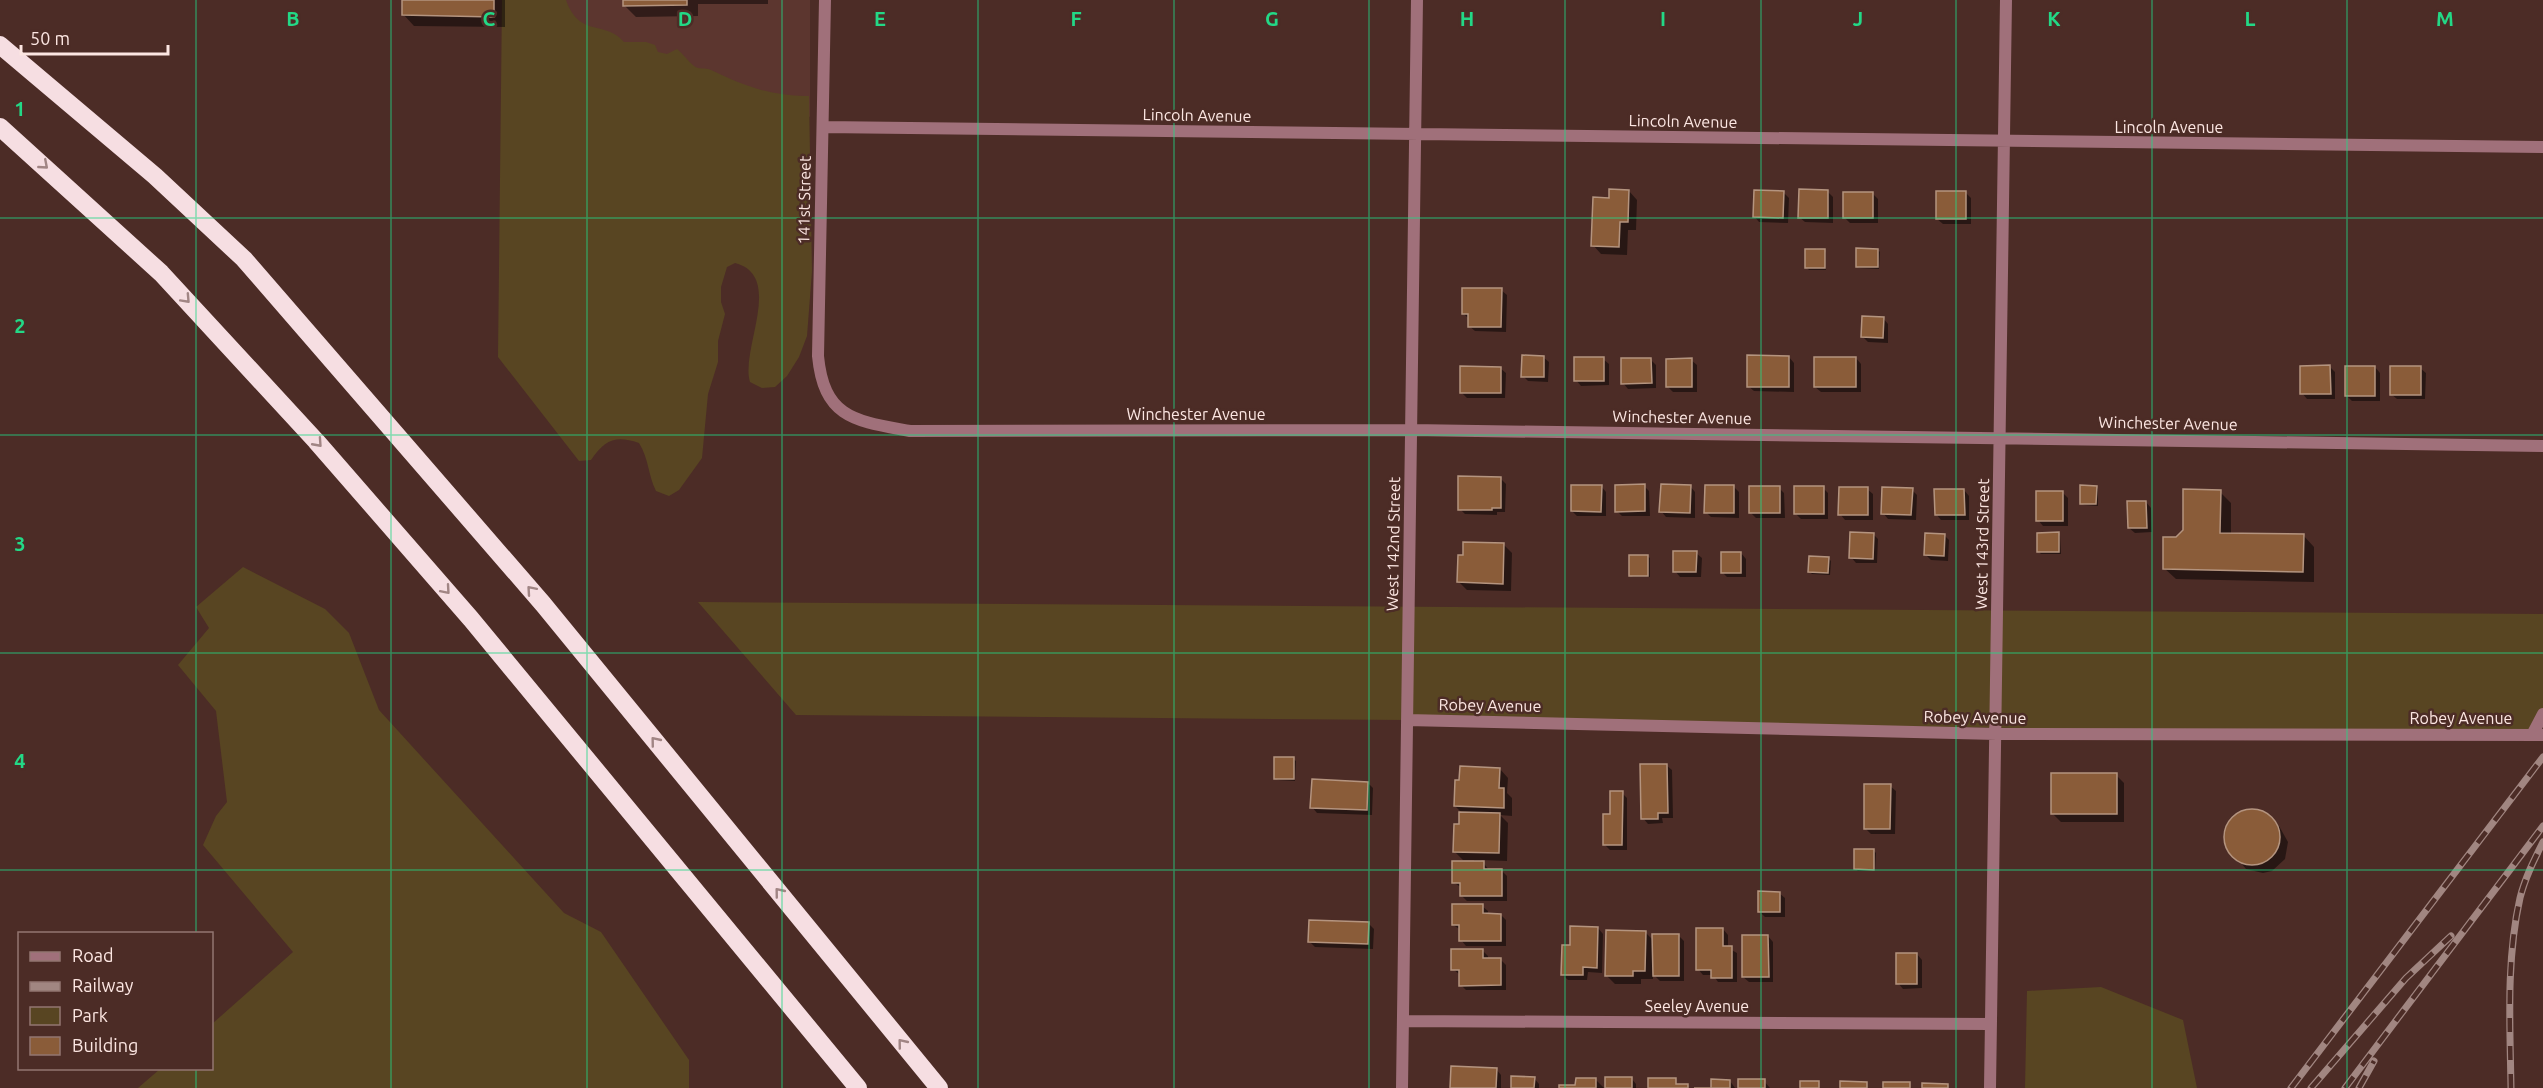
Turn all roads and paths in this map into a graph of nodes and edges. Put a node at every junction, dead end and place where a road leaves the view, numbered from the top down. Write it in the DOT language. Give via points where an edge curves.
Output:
graph roads {
  1 [pos="825,0"];
  2 [pos="1417,0"];
  3 [pos="2006,0"];
  4 [pos="0,45"];
  5 [pos="0,127"];
  6 [pos="823,127"];
  7 [pos="1415,134"];
  8 [pos="2004,142"];
  9 [pos="2543,147"];
  10 [pos="830,399"];
  11 [pos="1411,430"];
  12 [pos="2000,437"];
  13 [pos="2543,446"];
  14 [pos="2543,714"];
  15 [pos="1407,720"];
  16 [pos="1996,734"];
  17 [pos="2538,735"];
  18 [pos="1403,1021"];
  19 [pos="1991,1024"];
  20 [pos="858,1088"];
  21 [pos="939,1088"];
  22 [pos="1402,1088"];
  23 [pos="1990,1088"];
  1 -- 6 [label="street, 141st Street"];
  2 -- 7 [label="street, West 142nd Street"];
  3 -- 8 [label="street, West 143rd Street"];
  21 -- 4 [label="highway, one-way" via="543,604 244,259 154,176"];
  5 -- 20 [label="highway, one-way" via="161,273 316,441 479,628"];
  6 -- 7 [label="street, Lincoln Avenue"];
  6 -- 10 [label="street, 141st Street" via="818,356 822,383"];
  7 -- 8 [label="street, Lincoln Avenue"];
  7 -- 11 [label="street, West 142nd Street"];
  8 -- 9 [label="street, Lincoln Avenue"];
  8 -- 12 [label="street, West 143rd Street"];
  10 -- 11 [label="street, Winchester Avenue" via="839,410 854,418 910,431"];
  11 -- 12 [label="street, Winchester Avenue"];
  11 -- 15 [label="street, West 142nd Street"];
  12 -- 13 [label="street, Winchester Avenue"];
  12 -- 16 [label="street, West 143rd Street"];
  14 -- 17 [label="street"];
  15 -- 16 [label="street, Robey Avenue"];
  15 -- 18 [label="street, West 142nd Street"];
  16 -- 17 [label="street, Robey Avenue"];
  16 -- 19 [label="street, West 143rd Street"];
  18 -- 19 [label="street, Seeley Avenue"];
  18 -- 22 [label="street, West 142nd Street"];
  19 -- 23 [label="street, West 143rd Street"];
}
